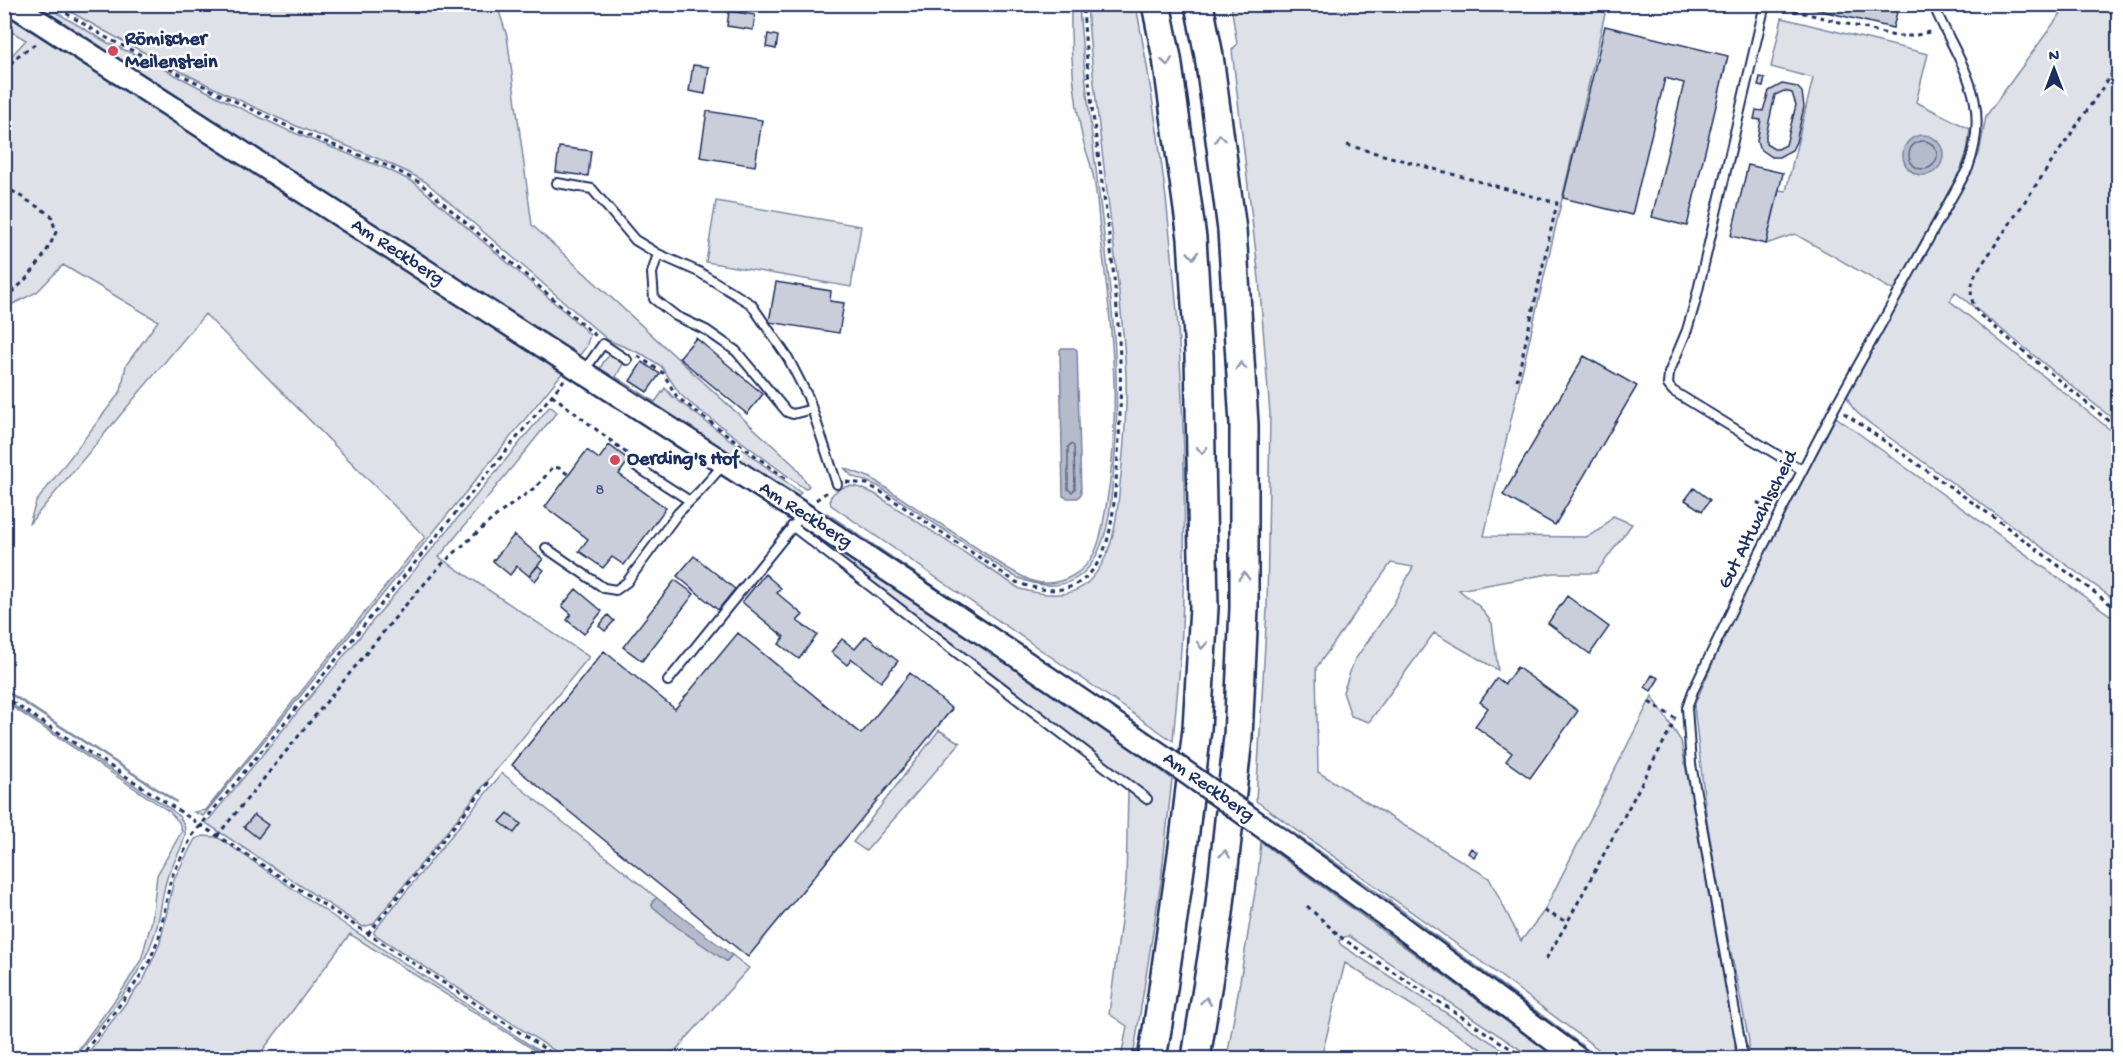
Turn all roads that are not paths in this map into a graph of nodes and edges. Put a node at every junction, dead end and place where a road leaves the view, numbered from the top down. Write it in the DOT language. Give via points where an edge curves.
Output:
graph roads {
  1 [pos="12,4"];
  2 [pos="1156,4"];
  3 [pos="1199,4"];
  4 [pos="1766,4"];
  5 [pos="1933,4"];
  6 [pos="557,183"];
  7 [pos="658,254"];
  8 [pos="627,360"];
  9 [pos="579,370"];
  10 [pos="812,409"];
  11 [pos="724,464"];
  12 [pos="634,465"];
  13 [pos="1802,470"];
  14 [pos="837,484"];
  15 [pos="690,501"];
  16 [pos="804,514"];
  17 [pos="546,549"];
  18 [pos="668,681"];
  19 [pos="1147,799"];
  20 [pos="1152,1059"];
  21 [pos="1196,1059"];
  22 [pos="1577,1059"];
  23 [pos="1742,1059"];
  1 -- 9 [label="street, Am Reckberg"];
  2 -- 20 [label="highway, one-way" via="1192,238 1199,354 1204,607 1185,840"];
  21 -- 3 [label="highway, one-way" via="1219,913 1239,737 1244,608 1244,424 1232,230"];
  4 -- 13 [label="lane" via="1695,303 1668,384 1673,391"];
  5 -- 13 [label="lane, Gut Altwahlscheid" via="1973,87 1978,121 1974,152"];
  6 -- 7 [label="lane" via="592,189 635,240"];
  7 -- 10 [label="lane" via="699,272 751,304 788,358"];
  7 -- 10 [label="lane" via="652,273 654,299 736,351 787,412"];
  8 -- 9 [label="lane" via="603,344"];
  9 -- 11 [label="street, Am Reckberg"];
  10 -- 14 [label="lane"];
  11 -- 15 [label="lane"];
  11 -- 16 [label="street, Am Reckberg"];
  12 -- 15 [label="lane"];
  13 -- 23 [label="lane, Gut Altwahlscheid" via="1687,708 1690,764"];
  15 -- 17 [label="lane" via="627,582 616,590 604,588"];
  16 -- 18 [label="lane"];
  16 -- 19 [label="lane"];
  16 -- 22 [label="street, Am Reckberg, bridge" via="1167,759"];
}
